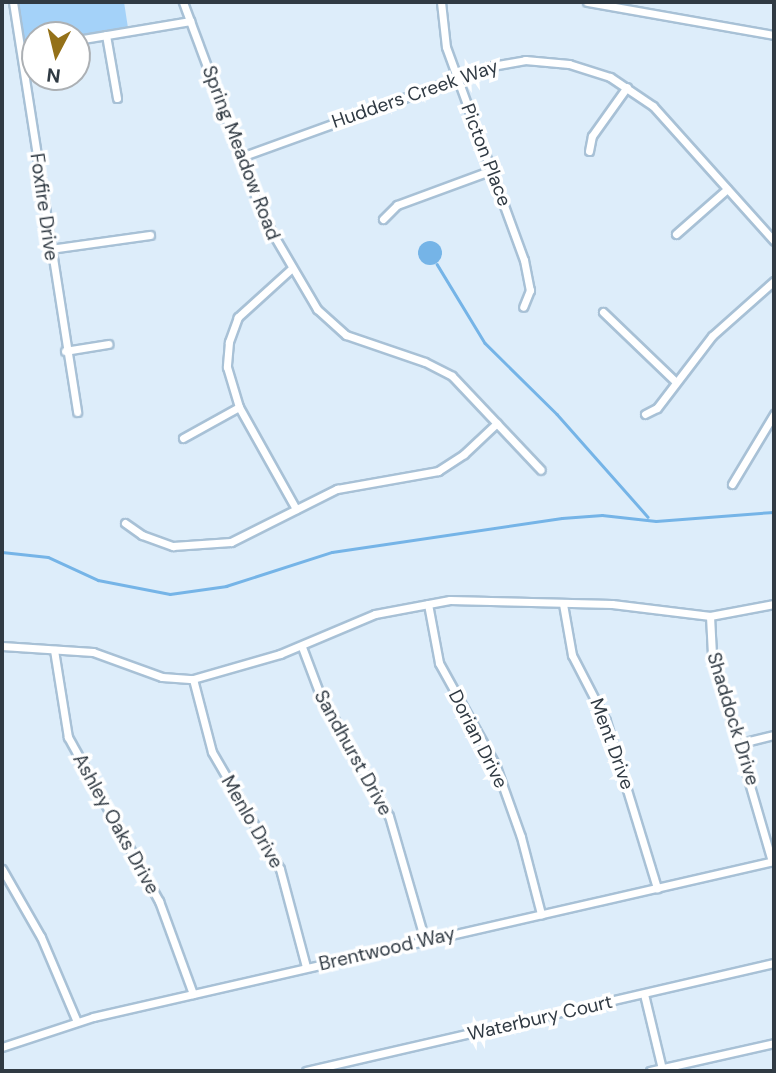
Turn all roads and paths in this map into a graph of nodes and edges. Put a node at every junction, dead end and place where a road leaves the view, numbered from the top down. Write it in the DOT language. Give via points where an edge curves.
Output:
graph roads {
  1 [pos="13,2"];
  2 [pos="183,2"];
  3 [pos="441,2"];
  4 [pos="587,2"];
  5 [pos="190,20"];
  6 [pos="106,35"];
  7 [pos="774,35"];
  8 [pos="91,38"];
  9 [pos="20,49"];
  10 [pos="457,77"];
  11 [pos="627,87"];
  12 [pos="117,98"];
  13 [pos="589,151"];
  14 [pos="241,157"];
  15 [pos="492,170"];
  16 [pos="727,189"];
  17 [pos="383,219"];
  18 [pos="677,234"];
  19 [pos="150,235"];
  20 [pos="774,241"];
  21 [pos="50,249"];
  22 [pos="291,269"];
  23 [pos="774,281"];
  24 [pos="523,307"];
  25 [pos="603,312"];
  26 [pos="108,344"];
  27 [pos="65,351"];
  28 [pos="676,382"];
  29 [pos="239,407"];
  30 [pos="77,412"];
  31 [pos="645,414"];
  32 [pos="774,414"];
  33 [pos="497,423"];
  34 [pos="183,438"];
  35 [pos="541,470"];
  36 [pos="732,484"];
  37 [pos="296,509"];
  38 [pos="125,523"];
  39 [pos="428,604"];
  40 [pos="563,604"];
  41 [pos="774,604"];
  42 [pos="710,616"];
  43 [pos="2,646"];
  44 [pos="302,647"];
  45 [pos="54,650"];
  46 [pos="193,679"];
  47 [pos="774,735"];
  48 [pos="741,743"];
  49 [pos="773,861"];
  50 [pos="2,869"];
  51 [pos="656,888"];
  52 [pos="541,914"];
  53 [pos="425,941"];
  54 [pos="774,963"];
  55 [pos="306,967"];
  56 [pos="193,993"];
  57 [pos="644,994"];
  58 [pos="77,1022"];
  59 [pos="774,1043"];
  60 [pos="2,1046"];
  61 [pos="662,1069"];
  62 [pos="306,1071"];
  63 [pos="650,1071"];
  1 -- 9 [label="street, Foxfire Drive"];
  2 -- 5 [label="street, Spring Meadow Road"];
  3 -- 10 [label="street, Picton Place" via="444,37"];
  4 -- 7 [label="street"];
  5 -- 6 [label="street"];
  5 -- 14 [label="street, Spring Meadow Road"];
  6 -- 8 [label="street"];
  6 -- 12 [label="street"];
  9 -- 21 [label="street, Foxfire Drive"];
  10 -- 11 [label="street, Hudders Creek Way" via="508,62 545,60 597,71"];
  10 -- 14 [label="street, Hudders Creek Way"];
  10 -- 15 [label="street, Picton Place"];
  11 -- 13 [label="street" via="592,136"];
  11 -- 16 [label="street, Hudders Creek Way" via="653,106"];
  14 -- 22 [label="street, Spring Meadow Road" via="263,217"];
  15 -- 17 [label="street" via="397,205"];
  15 -- 24 [label="street, Picton Place" via="530,280 530,294"];
  16 -- 18 [label="street"];
  16 -- 20 [label="street, Hudders Creek Way"];
  19 -- 21 [label="street"];
  21 -- 27 [label="street, Foxfire Drive"];
  22 -- 29 [label="street" via="248,304 232,329 227,367"];
  22 -- 33 [label="street, Spring Meadow Road" via="336,329 445,371"];
  23 -- 28 [label="street" via="712,336"];
  25 -- 28 [label="street"];
  26 -- 27 [label="street"];
  27 -- 30 [label="street, Foxfire Drive"];
  28 -- 31 [label="street" via="657,408"];
  29 -- 34 [label="street"];
  29 -- 37 [label="street"];
  32 -- 36 [label="street"];
  33 -- 35 [label="street, Spring Meadow Road"];
  33 -- 37 [label="street" via="438,471 345,487"];
  37 -- 38 [label="street" via="245,537 200,547 160,542"];
  39 -- 40 [label="street" via="468,599"];
  39 -- 44 [label="street" via="375,614"];
  39 -- 52 [label="street, Dorian Drive" via="439,663 495,764"];
  40 -- 42 [label="street" via="612,604"];
  40 -- 51 [label="street, Ment Drive" via="572,655 606,721"];
  41 -- 42 [label="street"];
  42 -- 48 [label="street, Shaddock Drive" via="712,655"];
  43 -- 45 [label="street"];
  44 -- 46 [label="street"];
  44 -- 53 [label="street, Sandhurst Drive" via="319,692 389,816"];
  45 -- 46 [label="street" via="93,652 162,677"];
  45 -- 56 [label="street, Ashley Oaks Drive" via="68,737 159,901"];
  46 -- 55 [label="street, Menlo Drive" via="212,752 280,869"];
  47 -- 48 [label="street"];
  48 -- 49 [label="street, Shaddock Drive"];
  49 -- 51 [label="street, Brentwood Way"];
  50 -- 58 [label="street" via="53,962"];
  51 -- 52 [label="street, Brentwood Way"];
  52 -- 53 [label="street, Brentwood Way"];
  53 -- 55 [label="street, Brentwood Way"];
  54 -- 57 [label="street, Waterbury Court"];
  55 -- 56 [label="street, Brentwood Way"];
  56 -- 58 [label="street, Brentwood Way"];
  57 -- 61 [label="street"];
  57 -- 62 [label="street, Waterbury Court"];
  58 -- 60 [label="street, Brentwood Way"];
  59 -- 61 [label="street"];
  61 -- 63 [label="street"];
}
